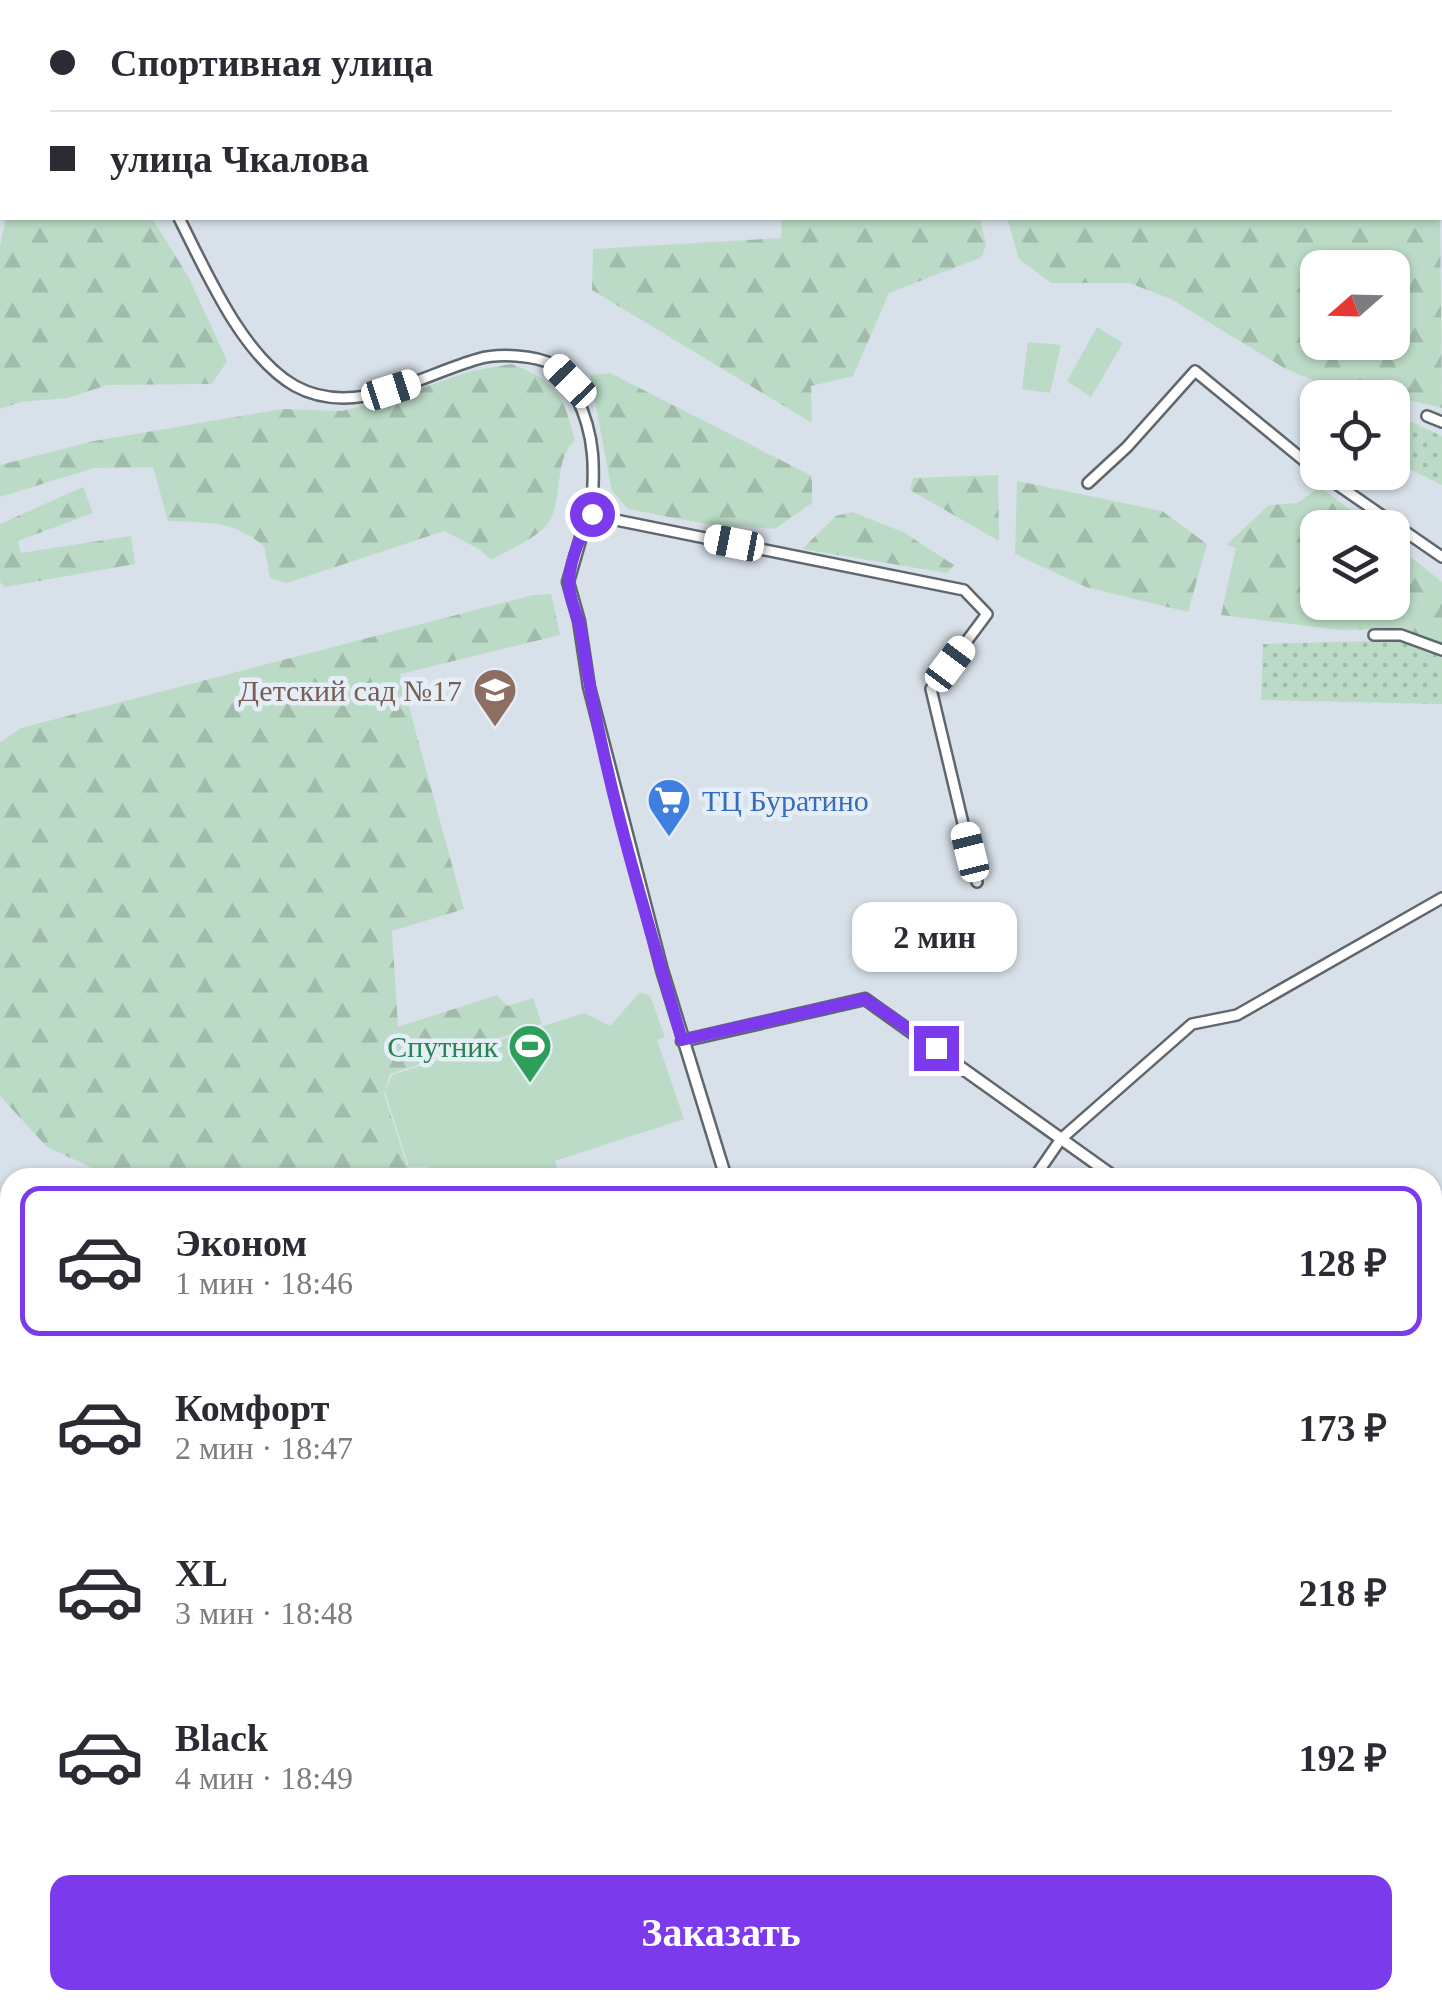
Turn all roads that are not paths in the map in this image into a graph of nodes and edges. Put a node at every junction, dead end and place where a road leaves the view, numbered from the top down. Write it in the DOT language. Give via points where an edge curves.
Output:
graph roads {
  1 [pos="181,220"];
  2 [pos="1427,416"];
  3 [pos="1442,422"];
  4 [pos="1300,457"];
  5 [pos="1088,483"];
  6 [pos="1344,490"];
  7 [pos="592,514"];
  8 [pos="1442,557"];
  9 [pos="1374,635"];
  10 [pos="1442,650"];
  11 [pos="977,882"];
  12 [pos="1442,898"];
  13 [pos="682,1040"];
  14 [pos="1062,1138"];
  15 [pos="723,1168"];
  16 [pos="1041,1168"];
  17 [pos="1102,1168"];
  1 -- 7 [label="street" via="239,328 275,371 308,391 370,395 499,356 554,366 570,381 594,444"];
  2 -- 3 [label="street"];
  4 -- 5 [label="street" via="1196,371"];
  6 -- 8 [label="street"];
  7 -- 11 [label="street" via="964,590 987,614 931,689"];
  7 -- 13 [label="main road" via="568,582 606,759"];
  9 -- 10 [label="street" via="1401,635"];
  12 -- 14 [label="street" via="1237,1015 1192,1024"];
  13 -- 14 [label="main road" via="865,999"];
  13 -- 15 [label="main road"];
  14 -- 16 [label="street"];
  14 -- 17 [label="main road"];
}
